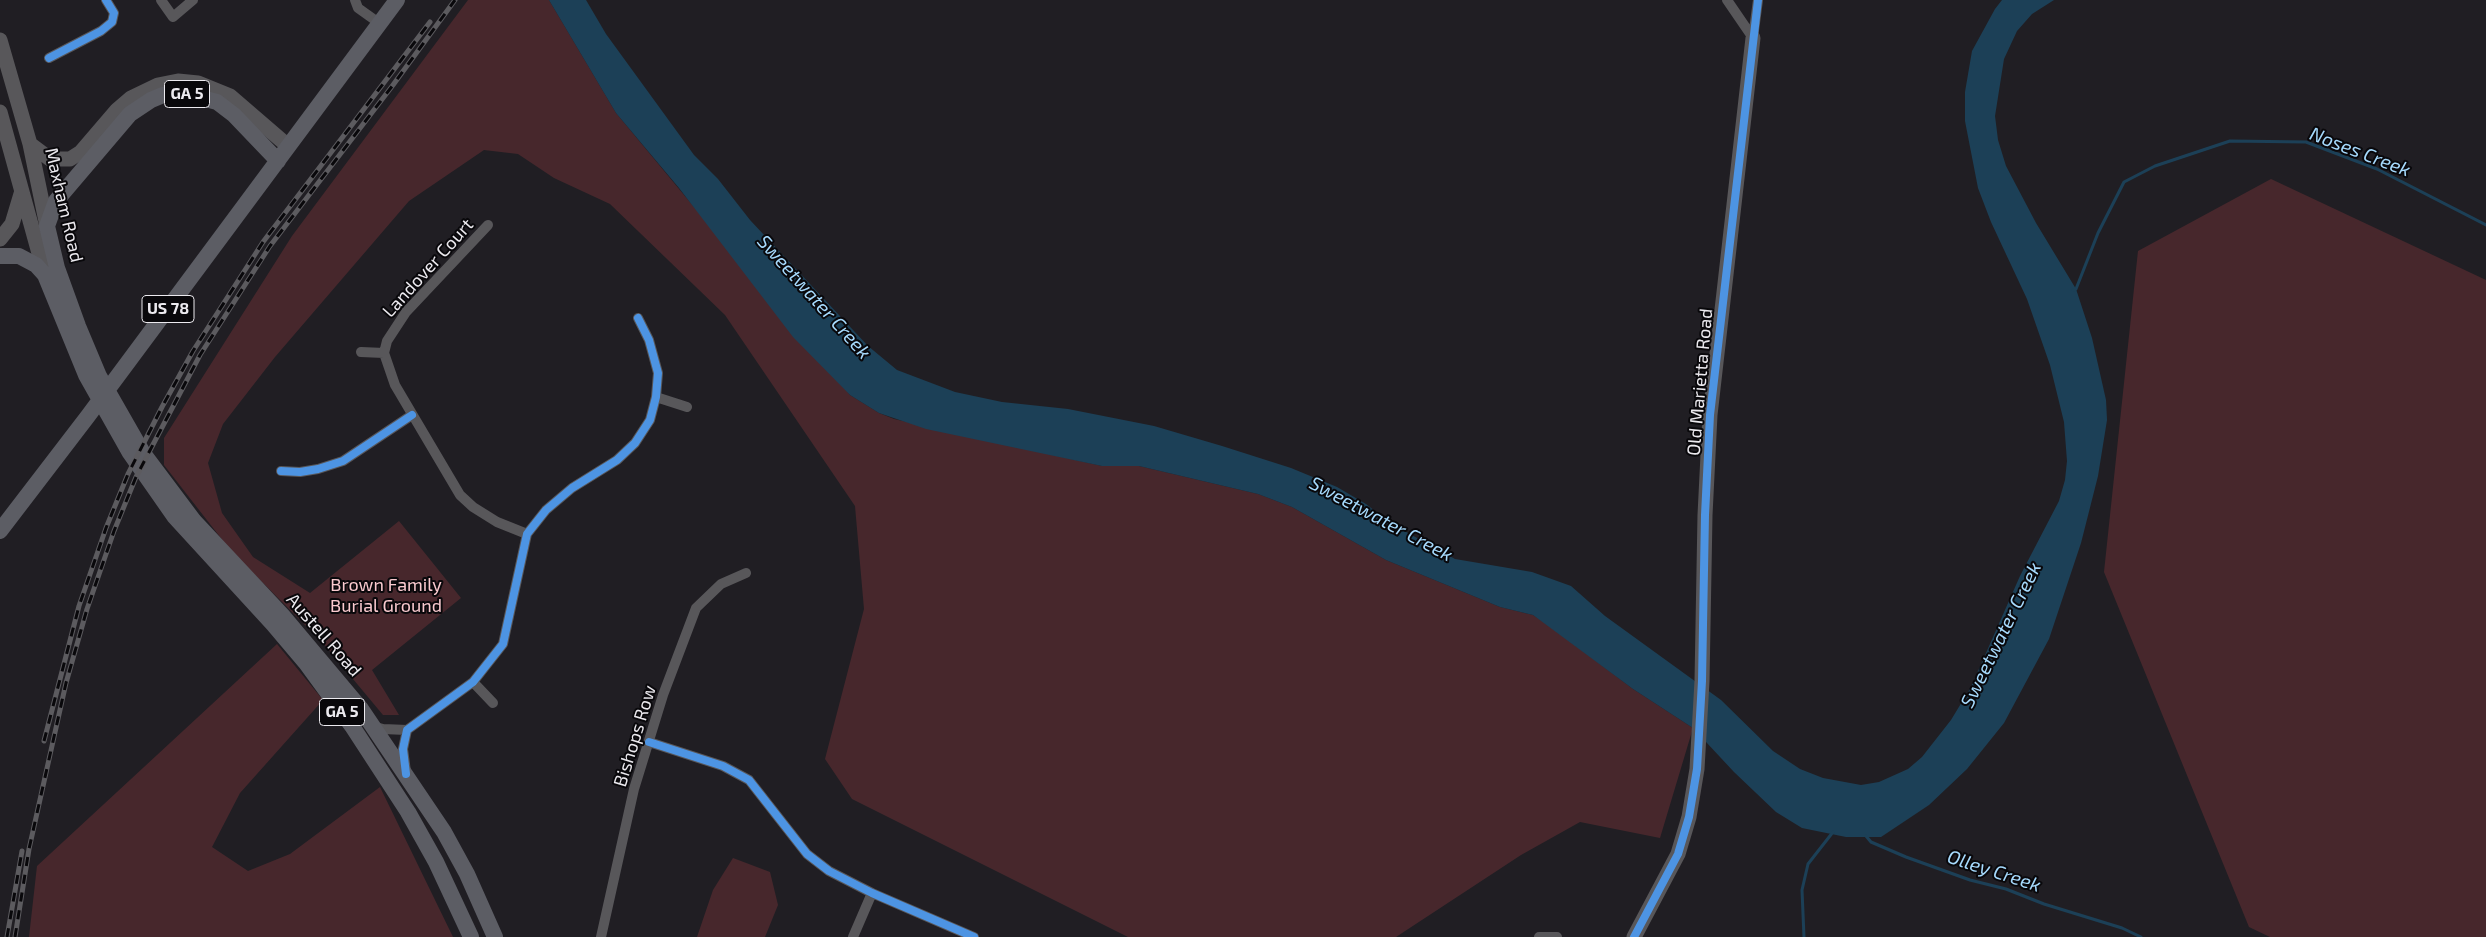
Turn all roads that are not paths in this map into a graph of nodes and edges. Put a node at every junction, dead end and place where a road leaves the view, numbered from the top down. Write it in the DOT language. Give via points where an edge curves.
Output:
graph roads {
  1 [pos="106,0"];
  2 [pos="161,0"];
  3 [pos="193,0"];
  4 [pos="355,0"];
  5 [pos="397,0"];
  6 [pos="1727,0"];
  7 [pos="1758,0"];
  8 [pos="379,23"];
  9 [pos="1754,38"];
  10 [pos="0,40"];
  11 [pos="49,58"];
  12 [pos="0,112"];
  13 [pos="30,144"];
  14 [pos="288,146"];
  15 [pos="278,161"];
  16 [pos="22,193"];
  17 [pos="488,225"];
  18 [pos="47,226"];
  19 [pos="0,238"];
  20 [pos="0,256"];
  21 [pos="45,275"];
  22 [pos="638,318"];
  23 [pos="80,348"];
  24 [pos="361,352"];
  25 [pos="384,354"];
  26 [pos="96,382"];
  27 [pos="656,397"];
  28 [pos="687,407"];
  29 [pos="412,415"];
  30 [pos="281,471"];
  31 [pos="178,510"];
  32 [pos="0,531"];
  33 [pos="527,534"];
  34 [pos="746,573"];
  35 [pos="473,682"];
  36 [pos="492,703"];
  37 [pos="372,726"];
  38 [pos="407,730"];
  39 [pos="648,742"];
  40 [pos="406,774"];
  41 [pos="872,893"];
  42 [pos="471,937"];
  43 [pos="495,937"];
  44 [pos="601,937"];
  45 [pos="853,937"];
  46 [pos="974,937"];
  47 [pos="1539,937"];
  48 [pos="1557,937"];
  49 [pos="1634,937"];
  1 -- 11 [label="street" via="114,13 112,22"];
  2 -- 3 [label="street" via="173,17"];
  4 -- 8 [label="street" via="358,8"];
  5 -- 8 [label="main road, US 78"];
  6 -- 9 [label="street"];
  7 -- 9 [label="street, Old Marietta Road"];
  8 -- 14 [label="main road, US 78"];
  9 -- 49 [label="street, Old Marietta Road" via="1710,415 1697,769 1689,817 1678,854"];
  10 -- 13 [label="street, Maxham Road"];
  12 -- 16 [label="street, Maxham Road"];
  13 -- 14 [label="street" via="50,159 70,159 81,152 116,110 131,98 158,85 178,82 198,83 230,96"];
  13 -- 18 [label="street, Maxham Road"];
  14 -- 15 [label="main road, US 78"];
  15 -- 18 [label="main road, GA 5" via="217,102 182,93 163,95 140,107 122,122 61,192"];
  15 -- 32 [label="main road, US 78"];
  16 -- 19 [label="street" via="12,224"];
  16 -- 21 [label="street, Maxham Road"];
  17 -- 25 [label="street, Landover Court" via="406,312 387,340"];
  18 -- 23 [label="main road, Maxham Road / GA 5"];
  20 -- 21 [label="main road, GA 5" via="24,258"];
  21 -- 23 [label="main road, Maxham Road / GA 5"];
  22 -- 27 [label="street" via="655,357 658,373"];
  23 -- 26 [label="main road, Maxham Road / GA 5"];
  24 -- 25 [label="street"];
  25 -- 29 [label="street" via="395,385"];
  26 -- 31 [label="main road, Austell Road / GA 5"];
  27 -- 28 [label="street"];
  27 -- 33 [label="street" via="650,420 635,443 617,460 572,488 546,510"];
  29 -- 30 [label="street" via="343,460 318,469"];
  29 -- 33 [label="street" via="460,495 496,522"];
  31 -- 37 [label="main road, Austell Road / GA 5" via="282,615"];
  31 -- 42 [label="main road, Austell Road / GA 5" via="306,663 352,726 408,812 436,862"];
  33 -- 35 [label="street" via="502,644"];
  34 -- 39 [label="street, Bishops Row" via="721,584 696,608"];
  35 -- 36 [label="street"];
  35 -- 38 [label="street"];
  37 -- 38 [label="street"];
  37 -- 40 [label="main road, Austell Road / GA 5"];
  38 -- 40 [label="street" via="403,749"];
  39 -- 41 [label="street" via="723,766 749,780 807,854 829,871"];
  39 -- 44 [label="street, Bishops Row" via="634,789"];
  40 -- 43 [label="main road, Austell Road / GA 5" via="467,874"];
  41 -- 45 [label="street"];
  41 -- 46 [label="street"];
  47 -- 48 [label="street"];
}
